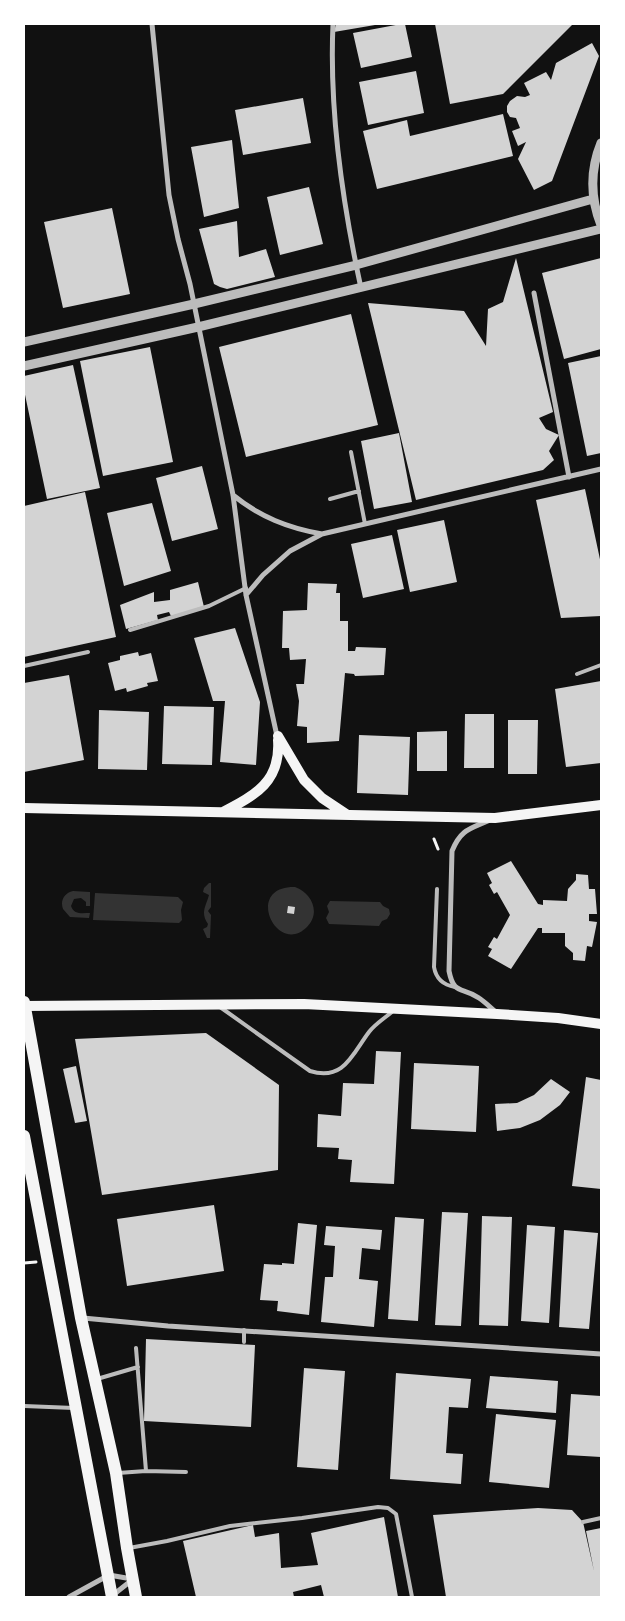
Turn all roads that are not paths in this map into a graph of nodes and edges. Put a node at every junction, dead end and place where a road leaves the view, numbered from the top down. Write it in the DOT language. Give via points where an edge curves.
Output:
graph roads {
  1 [pos="152,24"];
  2 [pos="333,24"];
  3 [pos="601,143"];
  4 [pos="593,199"];
  5 [pos="601,225"];
  6 [pos="601,229"];
  7 [pos="356,265"];
  8 [pos="361,288"];
  9 [pos="534,293"];
  10 [pos="194,304"];
  11 [pos="198,327"];
  12 [pos="24,342"];
  13 [pos="24,366"];
  14 [pos="351,452"];
  15 [pos="601,469"];
  16 [pos="569,477"];
  17 [pos="359,491"];
  18 [pos="233,495"];
  19 [pos="330,499"];
  20 [pos="365,524"];
  21 [pos="322,534"];
  22 [pos="246,588"];
  23 [pos="246,595"];
  24 [pos="130,630"];
  25 [pos="88,652"];
  26 [pos="601,665"];
  27 [pos="24,666"];
  28 [pos="577,674"];
  29 [pos="278,736"];
  30 [pos="601,805"];
  31 [pos="24,808"];
  32 [pos="222,812"];
  33 [pos="347,815"];
  34 [pos="495,818"];
  35 [pos="437,889"];
  36 [pos="455,987"];
  37 [pos="216,1004"];
  38 [pos="24,1005"];
  39 [pos="400,1008"];
  40 [pos="497,1014"];
  41 [pos="601,1024"];
  42 [pos="24,1136"];
  43 [pos="81,1318"];
  44 [pos="244,1330"];
  45 [pos="244,1342"];
  46 [pos="136,1348"];
  47 [pos="601,1354"];
  48 [pos="138,1367"];
  49 [pos="95,1379"];
  50 [pos="24,1406"];
  51 [pos="76,1408"];
  52 [pos="146,1472"];
  53 [pos="186,1472"];
  54 [pos="116,1473"];
  55 [pos="601,1518"];
  56 [pos="583,1522"];
  57 [pos="127,1548"];
  58 [pos="109,1575"];
  59 [pos="132,1580"];
  60 [pos="69,1597"];
  61 [pos="111,1597"];
  62 [pos="136,1597"];
  63 [pos="412,1597"];
  1 -- 10 [label="street" via="169,195"];
  2 -- 7 [label="street" via="338,157"];
  3 -- 4 [label="street" via="593,168"];
  4 -- 5 [label="street"];
  4 -- 7 [label="street"];
  6 -- 8 [label="street"];
  7 -- 8 [label="street"];
  7 -- 10 [label="street"];
  8 -- 11 [label="street"];
  9 -- 16 [label="street"];
  10 -- 11 [label="street"];
  10 -- 12 [label="street"];
  11 -- 13 [label="street"];
  11 -- 18 [label="street"];
  14 -- 17 [label="lane"];
  15 -- 16 [label="street"];
  16 -- 20 [label="street"];
  17 -- 19 [label="lane"];
  17 -- 20 [label="lane"];
  18 -- 21 [label="street" via="245,505 294,529"];
  18 -- 22 [label="street"];
  20 -- 21 [label="street"];
  21 -- 23 [label="street" via="290,551 263,574"];
  22 -- 23 [label="street"];
  22 -- 24 [label="lane" via="208,606"];
  23 -- 29 [label="street"];
  25 -- 27 [label="lane"];
  26 -- 28 [label="lane"];
  29 -- 32 [label="main road" via="278,758 260,790"];
  29 -- 33 [label="main road" via="304,780 322,798"];
  30 -- 34 [label="main road"];
  31 -- 32 [label="main road"];
  32 -- 33 [label="main road"];
  33 -- 34 [label="main road"];
  34 -- 36 [label="street" via="458,837 452,851 449,971"];
  35 -- 36 [label="lane" via="434,967 436,976 446,985"];
  36 -- 40 [label="street" via="478,997"];
  37 -- 38 [label="main road"];
  37 -- 39 [label="main road"];
  37 -- 39 [label="lane" via="310,1071 319,1074 347,1064 370,1030"];
  38 -- 43 [label="main road"];
  39 -- 40 [label="main road"];
  40 -- 41 [label="main road"];
  42 -- 51 [label="main road"];
  43 -- 44 [label="street"];
  43 -- 49 [label="main road"];
  44 -- 45 [label="lane"];
  44 -- 47 [label="street"];
  46 -- 48 [label="lane"];
  48 -- 49 [label="lane"];
  48 -- 52 [label="lane"];
  49 -- 54 [label="main road"];
  50 -- 51 [label="lane"];
  51 -- 58 [label="main road"];
  52 -- 53 [label="lane"];
  52 -- 54 [label="lane"];
  54 -- 57 [label="main road"];
  55 -- 56 [label="lane"];
  57 -- 59 [label="main road"];
  57 -- 63 [label="lane" via="230,1526 388,1508 396,1514"];
  58 -- 59 [label="street"];
  58 -- 60 [label="street"];
  58 -- 61 [label="main road"];
  59 -- 61 [label="street"];
  59 -- 62 [label="main road"];
}
